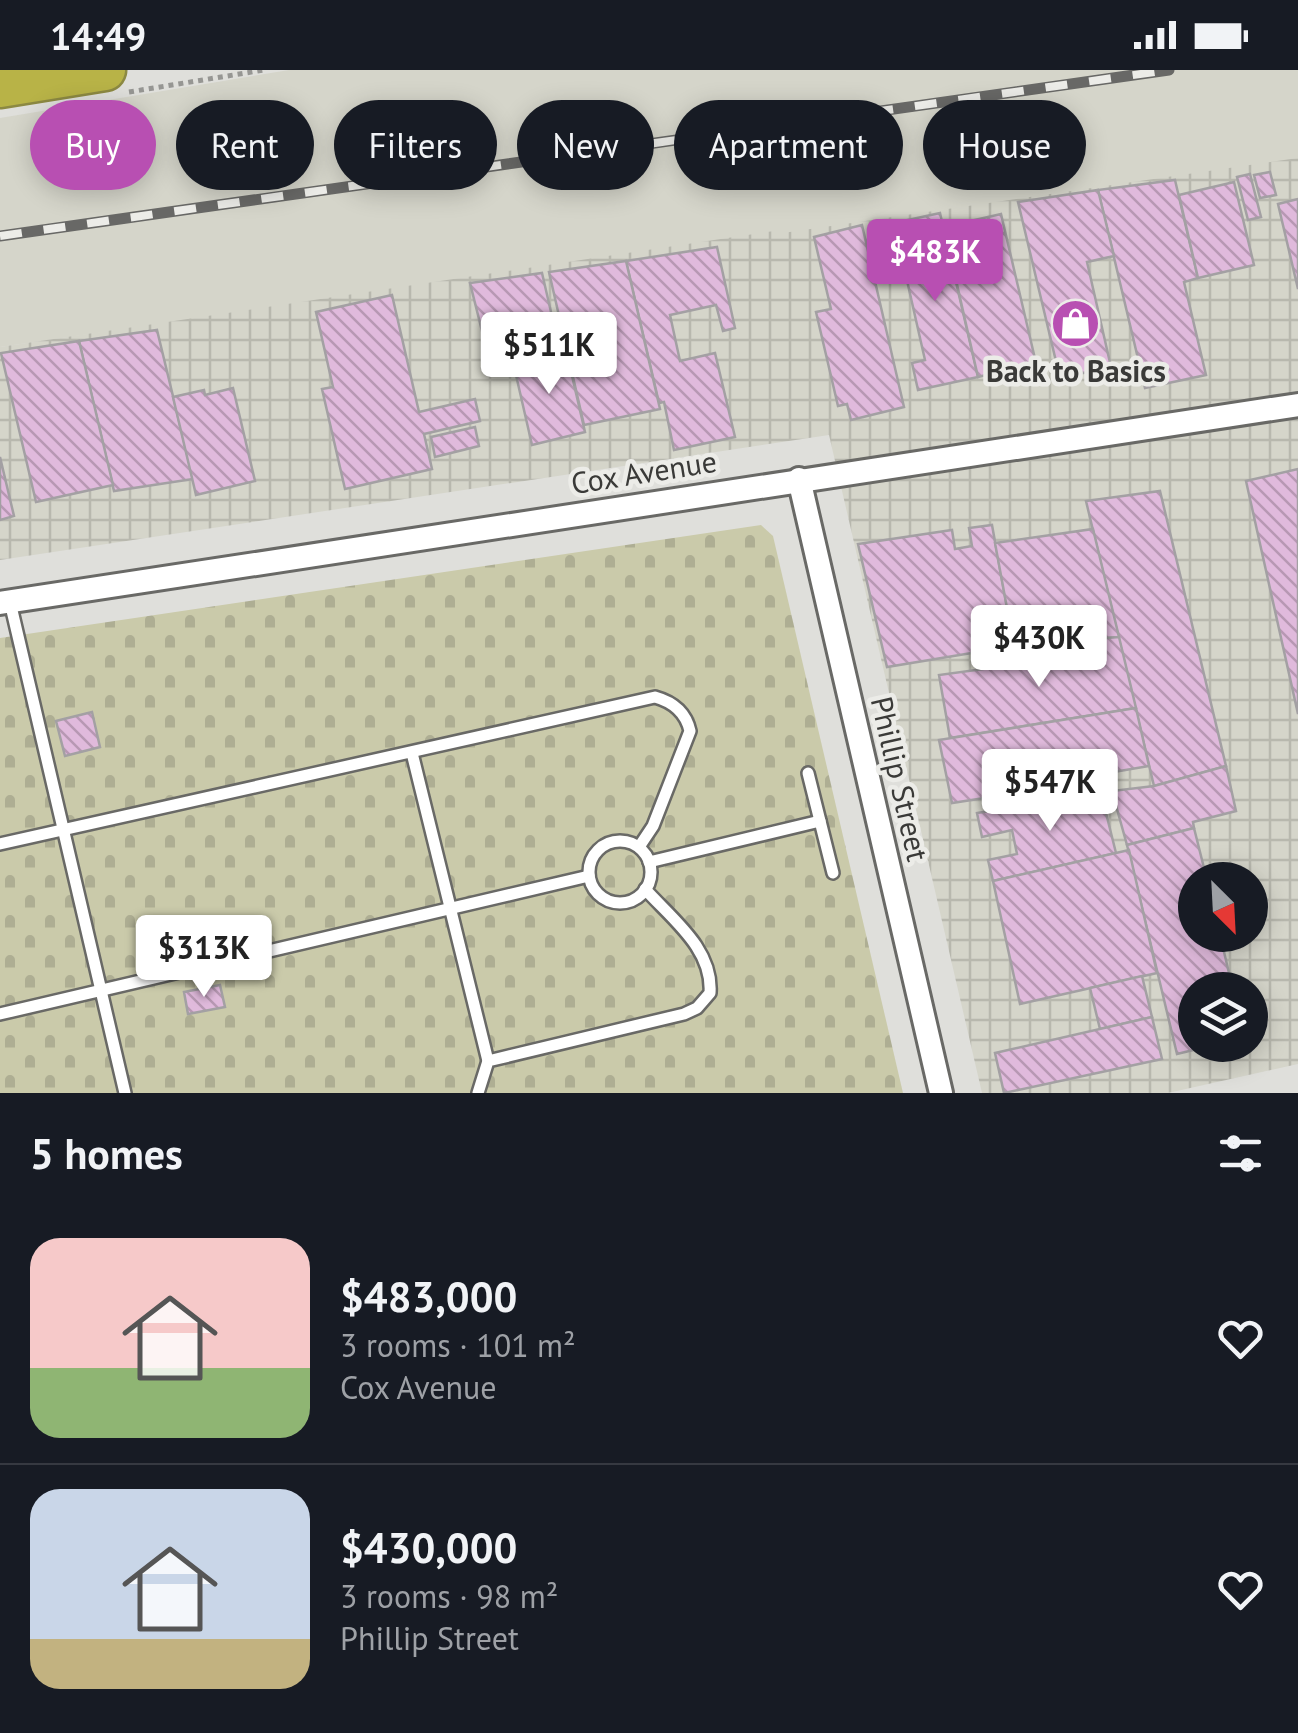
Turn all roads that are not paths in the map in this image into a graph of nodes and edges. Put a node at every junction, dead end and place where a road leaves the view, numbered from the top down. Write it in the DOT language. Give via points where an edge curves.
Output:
graph roads {
  1 [pos="105,70"];
  2 [pos="0,87"];
  3 [pos="1298,406"];
  4 [pos="799,479"];
  5 [pos="5,602"];
  6 [pos="412,752"];
  7 [pos="808,774"];
  8 [pos="820,822"];
  9 [pos="62,830"];
  10 [pos="0,844"];
  11 [pos="639,848"];
  12 [pos="649,862"];
  13 [pos="833,873"];
  14 [pos="589,876"];
  15 [pos="645,889"];
  16 [pos="451,910"];
  17 [pos="102,989"];
  18 [pos="0,1014"];
  19 [pos="488,1061"];
  20 [pos="125,1093"];
  21 [pos="478,1093"];
  22 [pos="941,1093"];
  1 -- 2 [label="highway"];
  3 -- 4 [label="street, Cox Avenue"];
  4 -- 5 [label="street, Cox Avenue"];
  4 -- 22 [label="street, Phillip Street"];
  5 -- 9 [label="lane"];
  6 -- 9 [label="lane"];
  6 -- 11 [label="lane" via="642,698 665,700 687,718 690,731"];
  6 -- 16 [label="lane"];
  7 -- 8 [label="lane"];
  8 -- 12 [label="lane"];
  8 -- 13 [label="lane"];
  9 -- 10 [label="lane"];
  9 -- 17 [label="lane"];
  11 -- 12 [label="lane"];
  11 -- 14 [label="lane" via="619,841 600,848"];
  12 -- 15 [label="lane"];
  14 -- 15 [label="lane" via="598,894 618,903"];
  14 -- 16 [label="lane"];
  15 -- 19 [label="lane" via="709,964 710,993 697,1008"];
  16 -- 17 [label="lane"];
  16 -- 19 [label="lane"];
  17 -- 18 [label="lane"];
  17 -- 20 [label="lane"];
  19 -- 21 [label="lane"];
}
